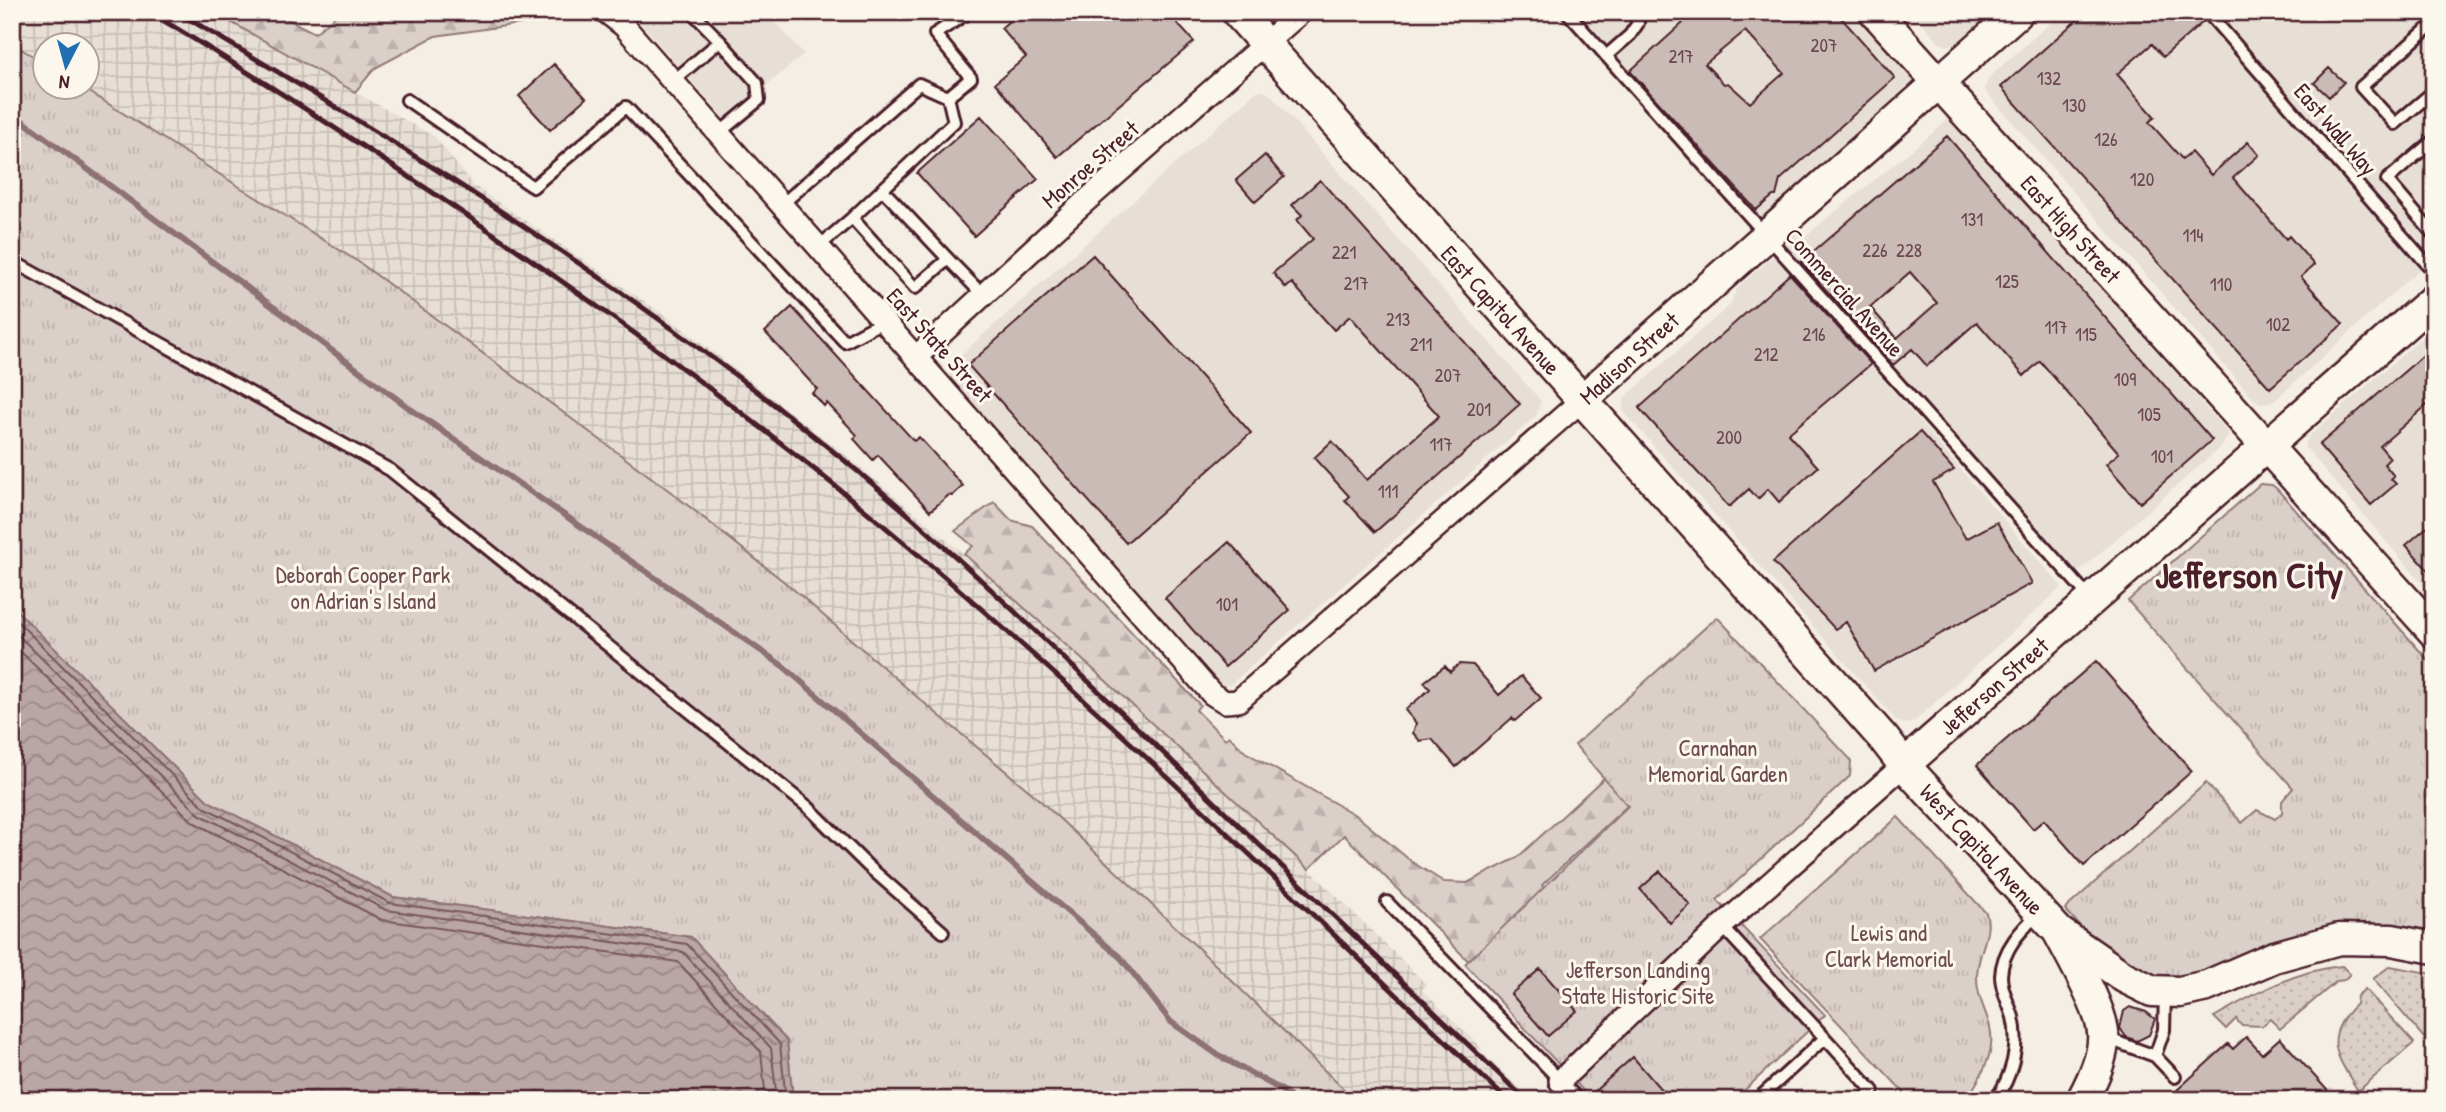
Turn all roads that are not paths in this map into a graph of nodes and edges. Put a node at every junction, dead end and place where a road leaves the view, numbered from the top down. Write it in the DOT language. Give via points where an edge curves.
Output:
graph roads {
  1 [pos="607,12"];
  2 [pos="692,12"];
  3 [pos="970,12"];
  4 [pos="1237,12"];
  5 [pos="1301,12"];
  6 [pos="1567,12"];
  7 [pos="1635,12"];
  8 [pos="1875,12"];
  9 [pos="2018,12"];
  10 [pos="2207,12"];
  11 [pos="2434,23"];
  12 [pos="720,41"];
  13 [pos="1266,44"];
  14 [pos="1606,56"];
  15 [pos="671,82"];
  16 [pos="1939,83"];
  17 [pos="2434,91"];
  18 [pos="948,97"];
  19 [pos="407,100"];
  20 [pos="718,134"];
  21 [pos="2434,140"];
  22 [pos="883,189"];
  23 [pos="780,206"];
  24 [pos="852,218"];
  25 [pos="1766,235"];
  26 [pos="2434,235"];
  27 [pos="817,248"];
  28 [pos="948,259"];
  29 [pos="12,261"];
  30 [pos="2434,272"];
  31 [pos="983,295"];
  32 [pos="2434,299"];
  33 [pos="884,321"];
  34 [pos="916,357"];
  35 [pos="1581,401"];
  36 [pos="2267,446"];
  37 [pos="2092,600"];
  38 [pos="2434,632"];
  39 [pos="1238,701"];
  40 [pos="1904,765"];
  41 [pos="1387,902"];
  42 [pos="2050,922"];
  43 [pos="1722,926"];
  44 [pos="943,932"];
  45 [pos="2434,948"];
  46 [pos="2159,991"];
  47 [pos="2103,1034"];
  48 [pos="1825,1038"];
  49 [pos="2155,1056"];
  50 [pos="2175,1077"];
  51 [pos="1560,1081"];
  52 [pos="1579,1100"];
  53 [pos="1757,1100"];
  54 [pos="1863,1100"];
  55 [pos="1995,1100"];
  56 [pos="2082,1100"];
  1 -- 15 [label="street, East State Street"];
  2 -- 12 [label="lane"];
  3 -- 18 [label="lane" via="936,34 971,78"];
  4 -- 13 [label="street, East Capitol Avenue"];
  5 -- 13 [label="street, Monroe Street"];
  6 -- 14 [label="lane, Commercial Avenue"];
  7 -- 14 [label="lane" via="1638,23"];
  8 -- 16 [label="street, East High Street"];
  9 -- 16 [label="street, Madison Street"];
  10 -- 30 [label="lane, East Wall Way"];
  11 -- 17 [label="lane" via="2361,87 2395,124"];
  12 -- 15 [label="lane"];
  12 -- 20 [label="lane" via="757,83 760,100"];
  13 -- 31 [label="street, Monroe Street"];
  13 -- 35 [label="street, East Capitol Avenue"];
  14 -- 25 [label="lane, Commercial Avenue"];
  15 -- 20 [label="street, East State Street"];
  16 -- 25 [label="street, Madison Street"];
  16 -- 36 [label="street, East High Street"];
  18 -- 22 [label="lane" via="954,122"];
  18 -- 23 [label="lane" via="919,84"];
  19 -- 33 [label="lane" via="533,187 626,107 845,342"];
  20 -- 23 [label="street, East State Street"];
  21 -- 26 [label="lane" via="2387,180"];
  22 -- 24 [label="lane"];
  22 -- 28 [label="lane"];
  23 -- 27 [label="street, East State Street"];
  24 -- 27 [label="lane"];
  24 -- 28 [label="lane" via="915,288"];
  25 -- 35 [label="street, Madison Street"];
  25 -- 37 [label="lane, Commercial Avenue"];
  27 -- 33 [label="street, East State Street"];
  28 -- 31 [label="lane"];
  29 -- 44 [label="lane" via="390,470 808,807"];
  31 -- 34 [label="street, Monroe Street"];
  32 -- 36 [label="street, Jefferson Street"];
  33 -- 34 [label="street, East State Street"];
  34 -- 39 [label="street, East State Street" via="1212,694 1225,702"];
  35 -- 39 [label="street, Madison Street"];
  35 -- 40 [label="street, East Capitol Avenue"];
  36 -- 37 [label="street, Jefferson Street"];
  36 -- 38 [label="street, East High Street"];
  37 -- 40 [label="street, Jefferson Street"];
  40 -- 42 [label="street, West Capitol Avenue"];
  40 -- 43 [label="street, Jefferson Street"];
  41 -- 51 [label="lane"];
  42 -- 46 [label="street, West Capitol Avenue" via="2124,977"];
  42 -- 47 [label="street, West Capitol Avenue" via="2099,1015"];
  42 -- 55 [label="lane" via="2016,938 2006,955 2003,986 2014,1020 2014,1057"];
  43 -- 48 [label="lane"];
  43 -- 51 [label="street, Jefferson Street"];
  45 -- 46 [label="street" via="2392,940 2339,939 2274,957 2207,986"];
  46 -- 47 [label="street" via="2120,999 2108,1014"];
  46 -- 49 [label="lane" via="2164,1030"];
  47 -- 49 [label="lane"];
  47 -- 56 [label="street"];
  48 -- 53 [label="lane"];
  48 -- 54 [label="lane" via="1873,1091"];
  49 -- 50 [label="lane"];
  51 -- 52 [label="lane"];
}
